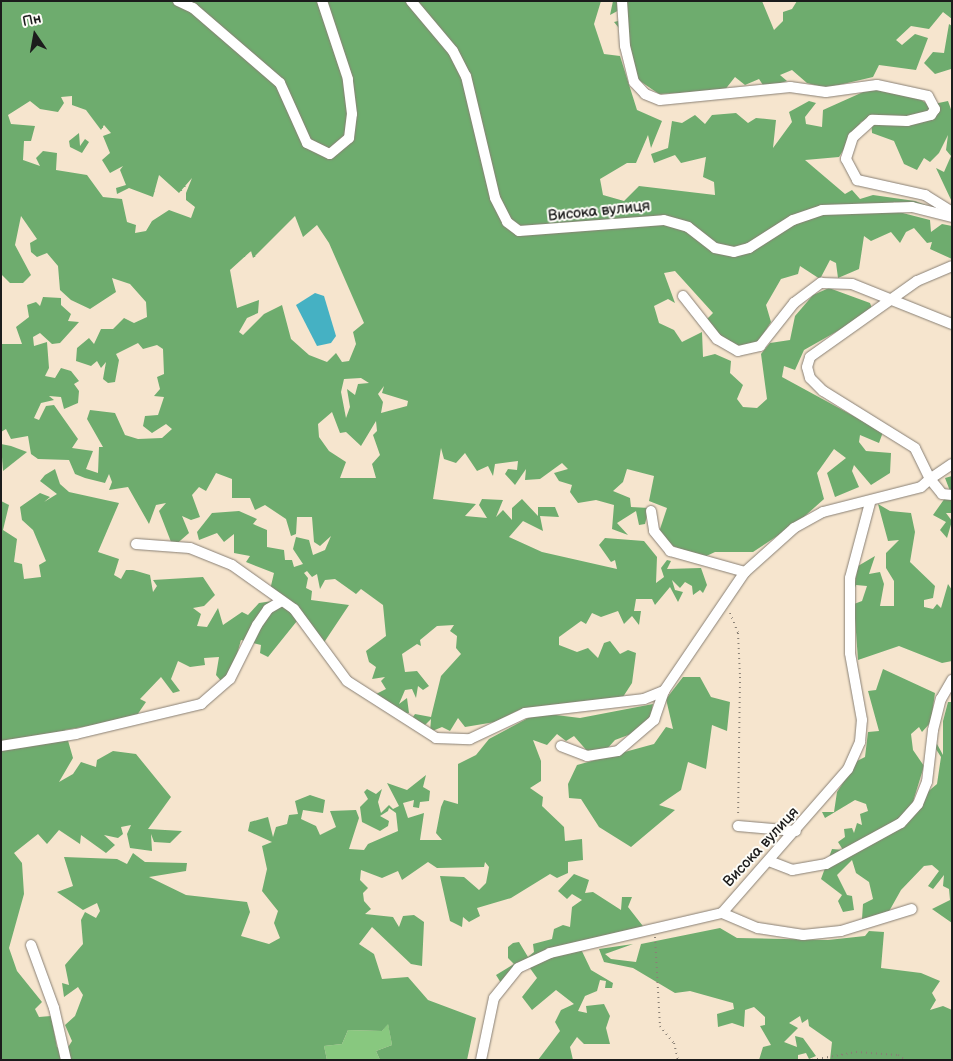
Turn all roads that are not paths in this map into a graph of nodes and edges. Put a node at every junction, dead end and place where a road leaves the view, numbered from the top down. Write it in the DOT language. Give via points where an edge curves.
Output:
graph roads {
  1 [pos="178,1"];
  2 [pos="322,1"];
  3 [pos="411,1"];
  4 [pos="622,1"];
  5 [pos="952,212"];
  6 [pos="952,217"];
  7 [pos="952,266"];
  8 [pos="683,296"];
  9 [pos="889,302"];
  10 [pos="952,324"];
  11 [pos="952,464"];
  12 [pos="930,479"];
  13 [pos="952,495"];
  14 [pos="870,503"];
  15 [pos="651,511"];
  16 [pos="136,544"];
  17 [pos="745,572"];
  18 [pos="280,602"];
  19 [pos="952,680"];
  20 [pos="664,691"];
  21 [pos="1,746"];
  22 [pos="561,746"];
  23 [pos="738,826"];
  24 [pos="796,831"];
  25 [pos="769,861"];
  26 [pos="912,909"];
  27 [pos="722,913"];
  28 [pos="31,945"];
  29 [pos="66,1060"];
  30 [pos="480,1060"];
  1 -- 2 [label="street" via="193,8 280,83 307,143 330,154 349,138 352,114 348,79"];
  3 -- 6 [label="street, Висока вулиця" via="453,51 466,76 495,198 507,222 519,231 664,220 688,227 715,248 734,252 749,248 792,220 822,210 912,206"];
  4 -- 5 [label="street" via="624,46 634,82 645,94 660,100 790,87 826,92 876,85 928,96 935,109 931,115 906,121 872,120 852,136 846,159 857,180 925,195"];
  7 -- 9 [label="street" via="917,281"];
  8 -- 9 [label="street" via="717,339 738,350 760,346 794,303 821,283 852,284"];
  9 -- 10 [label="street"];
  9 -- 12 [label="street" via="810,357 807,373 823,391 915,448"];
  11 -- 12 [label="street"];
  12 -- 13 [label="street" via="942,494"];
  12 -- 14 [label="street" via="921,487"];
  14 -- 17 [label="street" via="823,512 794,528"];
  14 -- 24 [label="street, Висока вулиця" via="850,578 850,653 862,720 860,742 848,769"];
  15 -- 17 [label="street" via="654,531 670,551"];
  16 -- 18 [label="street" via="190,548 213,555"];
  17 -- 20 [label="street"];
  18 -- 20 [label="street" via="294,609 347,682 436,738 470,739 524,713 644,699"];
  18 -- 21 [label="street" via="268,609 257,625 230,679 201,704 76,734"];
  19 -- 25 [label="street" via="935,722 928,782 918,804 901,823 826,864 792,870"];
  20 -- 22 [label="street" via="654,720 618,751 588,756"];
  23 -- 24 [label="street"];
  24 -- 25 [label="street, Висока вулиця"];
  25 -- 27 [label="street, Висока вулиця"];
  26 -- 27 [label="street" via="842,931 803,935 758,928"];
  27 -- 30 [label="street" via="655,932 550,953 518,968 494,998"];
  28 -- 29 [label="street" via="54,1008"];
}
